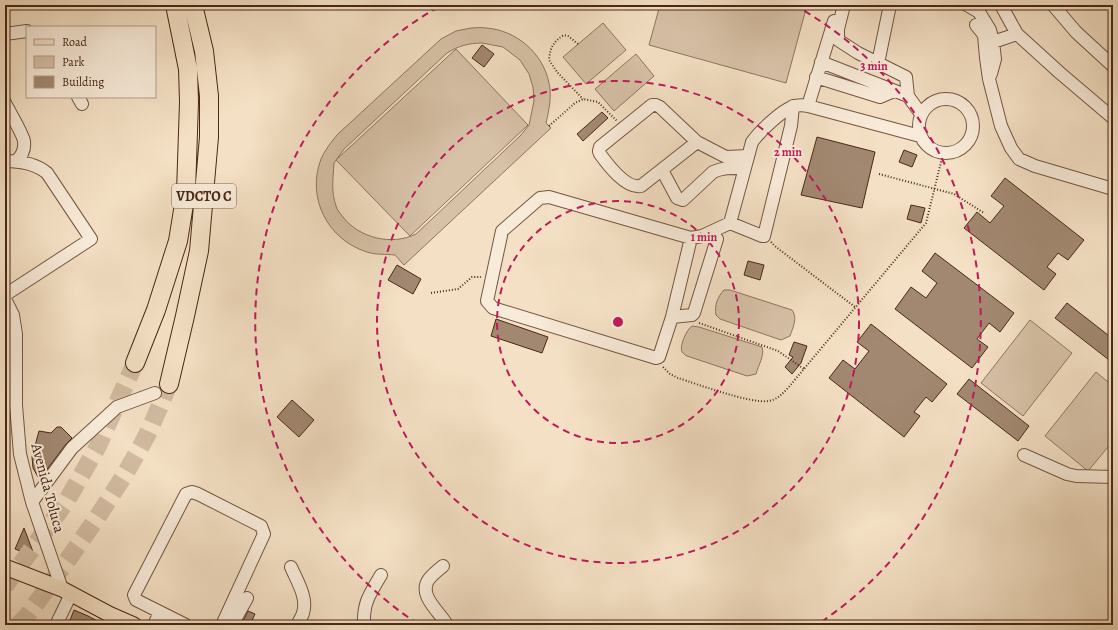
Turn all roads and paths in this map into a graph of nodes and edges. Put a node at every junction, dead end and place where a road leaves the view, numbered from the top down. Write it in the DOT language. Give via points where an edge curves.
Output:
graph roads {
  1 [pos="164,5"];
  2 [pos="175,5"];
  3 [pos="193,5"];
  4 [pos="839,5"];
  5 [pos="844,5"];
  6 [pos="890,5"];
  7 [pos="967,5"];
  8 [pos="1001,5"];
  9 [pos="1053,5"];
  10 [pos="976,25"];
  11 [pos="26,31"];
  12 [pos="5,34"];
  13 [pos="181,34"];
  14 [pos="1017,34"];
  15 [pos="993,42"];
  16 [pos="578,44"];
  17 [pos="990,59"];
  18 [pos="821,62"];
  19 [pos="878,63"];
  20 [pos="1113,66"];
  21 [pos="816,77"];
  22 [pos="894,90"];
  23 [pos="908,96"];
  24 [pos="583,99"];
  25 [pos="5,103"];
  26 [pos="793,106"];
  27 [pos="808,106"];
  28 [pos="921,114"];
  29 [pos="1113,118"];
  30 [pos="549,126"];
  31 [pos="623,128"];
  32 [pos="920,136"];
  33 [pos="697,142"];
  34 [pos="943,154"];
  35 [pos="11,161"];
  36 [pos="746,162"];
  37 [pos="662,170"];
  38 [pos="878,174"];
  39 [pos="934,189"];
  40 [pos="1113,189"];
  41 [pos="984,212"];
  42 [pos="738,226"];
  43 [pos="766,234"];
  44 [pos="716,239"];
  45 [pos="690,242"];
  46 [pos="492,280"];
  47 [pos="431,293"];
  48 [pos="5,295"];
  49 [pos="5,299"];
  50 [pos="855,307"];
  51 [pos="692,315"];
  52 [pos="672,317"];
  53 [pos="656,358"];
  54 [pos="135,363"];
  55 [pos="804,369"];
  56 [pos="162,388"];
  57 [pos="1024,455"];
  58 [pos="1113,477"];
  59 [pos="32,502"];
  60 [pos="443,566"];
  61 [pos="5,567"];
  62 [pos="291,567"];
  63 [pos="381,575"];
  64 [pos="67,592"];
  65 [pos="247,598"];
  66 [pos="160,612"];
  67 [pos="56,625"];
  68 [pos="134,625"];
  69 [pos="154,625"];
  70 [pos="186,625"];
  71 [pos="222,625"];
  72 [pos="232,625"];
  73 [pos="297,625"];
  74 [pos="364,625"];
  75 [pos="447,625"];
  1 -- 13 [label="highway" via="172,23"];
  2 -- 13 [label="highway, VDCTO C"];
  3 -- 56 [label="highway, VDCTO C" via="204,51 209,96 209,137 199,251 185,316"];
  4 -- 18 [label="street"];
  5 -- 19 [label="street" via="838,40"];
  6 -- 19 [label="street"];
  7 -- 15 [label="street" via="979,12 990,30"];
  8 -- 14 [label="street"];
  9 -- 20 [label="street" via="1076,32"];
  10 -- 17 [label="street" via="984,35"];
  11 -- 12 [label="street"];
  13 -- 54 [label="highway, VDCTO C" via="188,69 186,192 178,241 156,310"];
  14 -- 15 [label="street"];
  14 -- 29 [label="street"];
  15 -- 17 [label="street"];
  16 -- 24 [label="path" via="564,35 550,50 549,60"];
  17 -- 40 [label="street" via="989,79 1001,126 1019,159"];
  18 -- 21 [label="street"];
  18 -- 22 [label="street"];
  19 -- 23 [label="street" via="906,77"];
  21 -- 22 [label="street" via="880,97"];
  21 -- 27 [label="street"];
  22 -- 23 [label="street"];
  23 -- 28 [label="street"];
  24 -- 30 [label="path"];
  24 -- 31 [label="path" via="598,102"];
  25 -- 35 [label="street" via="24,140 21,157"];
  26 -- 27 [label="street"];
  26 -- 36 [label="street" via="758,134 752,142"];
  26 -- 43 [label="street" via="791,126"];
  27 -- 32 [label="street"];
  28 -- 32 [label="street" via="918,125"];
  28 -- 34 [label="street" via="926,106 935,100 945,98 955,100 971,112 974,127 970,141 958,151"];
  31 -- 33 [label="street" via="652,105 656,105"];
  31 -- 37 [label="street" via="599,151 616,174 638,187"];
  32 -- 34 [label="street" via="929,148"];
  33 -- 36 [label="street" via="726,157"];
  33 -- 37 [label="street"];
  34 -- 39 [label="path"];
  35 -- 48 [label="street" via="39,167 46,173 91,239"];
  36 -- 37 [label="street" via="713,172 683,200 677,198"];
  36 -- 42 [label="street"];
  38 -- 39 [label="path"];
  39 -- 41 [label="path" via="954,194"];
  39 -- 50 [label="path" via="926,223"];
  42 -- 43 [label="street" via="762,236"];
  42 -- 44 [label="street"];
  42 -- 45 [label="street"];
  43 -- 50 [label="path" via="776,247"];
  44 -- 45 [label="street"];
  44 -- 51 [label="street"];
  45 -- 46 [label="street" via="549,197 540,198 502,231"];
  45 -- 52 [label="street"];
  46 -- 47 [label="path" via="472,277 458,289"];
  46 -- 53 [label="street" via="488,301 493,308"];
  49 -- 59 [label="street, Avenida Toluca" via="13,315 16,334 16,404 20,454"];
  50 -- 55 [label="path"];
  51 -- 52 [label="street"];
  51 -- 55 [label="path" via="693,319 700,323 778,351"];
  52 -- 53 [label="street" via="661,355"];
  53 -- 55 [label="path" via="670,374 678,378 754,401 767,402 776,399"];
  56 -- 59 [label="street" via="117,407 72,448"];
  57 -- 58 [label="street" via="1067,474"];
  59 -- 64 [label="street, Avenida Toluca"];
  60 -- 75 [label="street" via="428,580 426,591 431,604"];
  61 -- 64 [label="main road"];
  62 -- 73 [label="street" via="304,604 303,614"];
  63 -- 74 [label="street" via="364,608"];
  64 -- 67 [label="street"];
  64 -- 68 [label="main road"];
  65 -- 72 [label="street"];
  66 -- 69 [label="street"];
  66 -- 70 [label="street"];
  66 -- 71 [label="street" via="136,600 134,595 186,494 192,492 261,526 264,534"];
}
